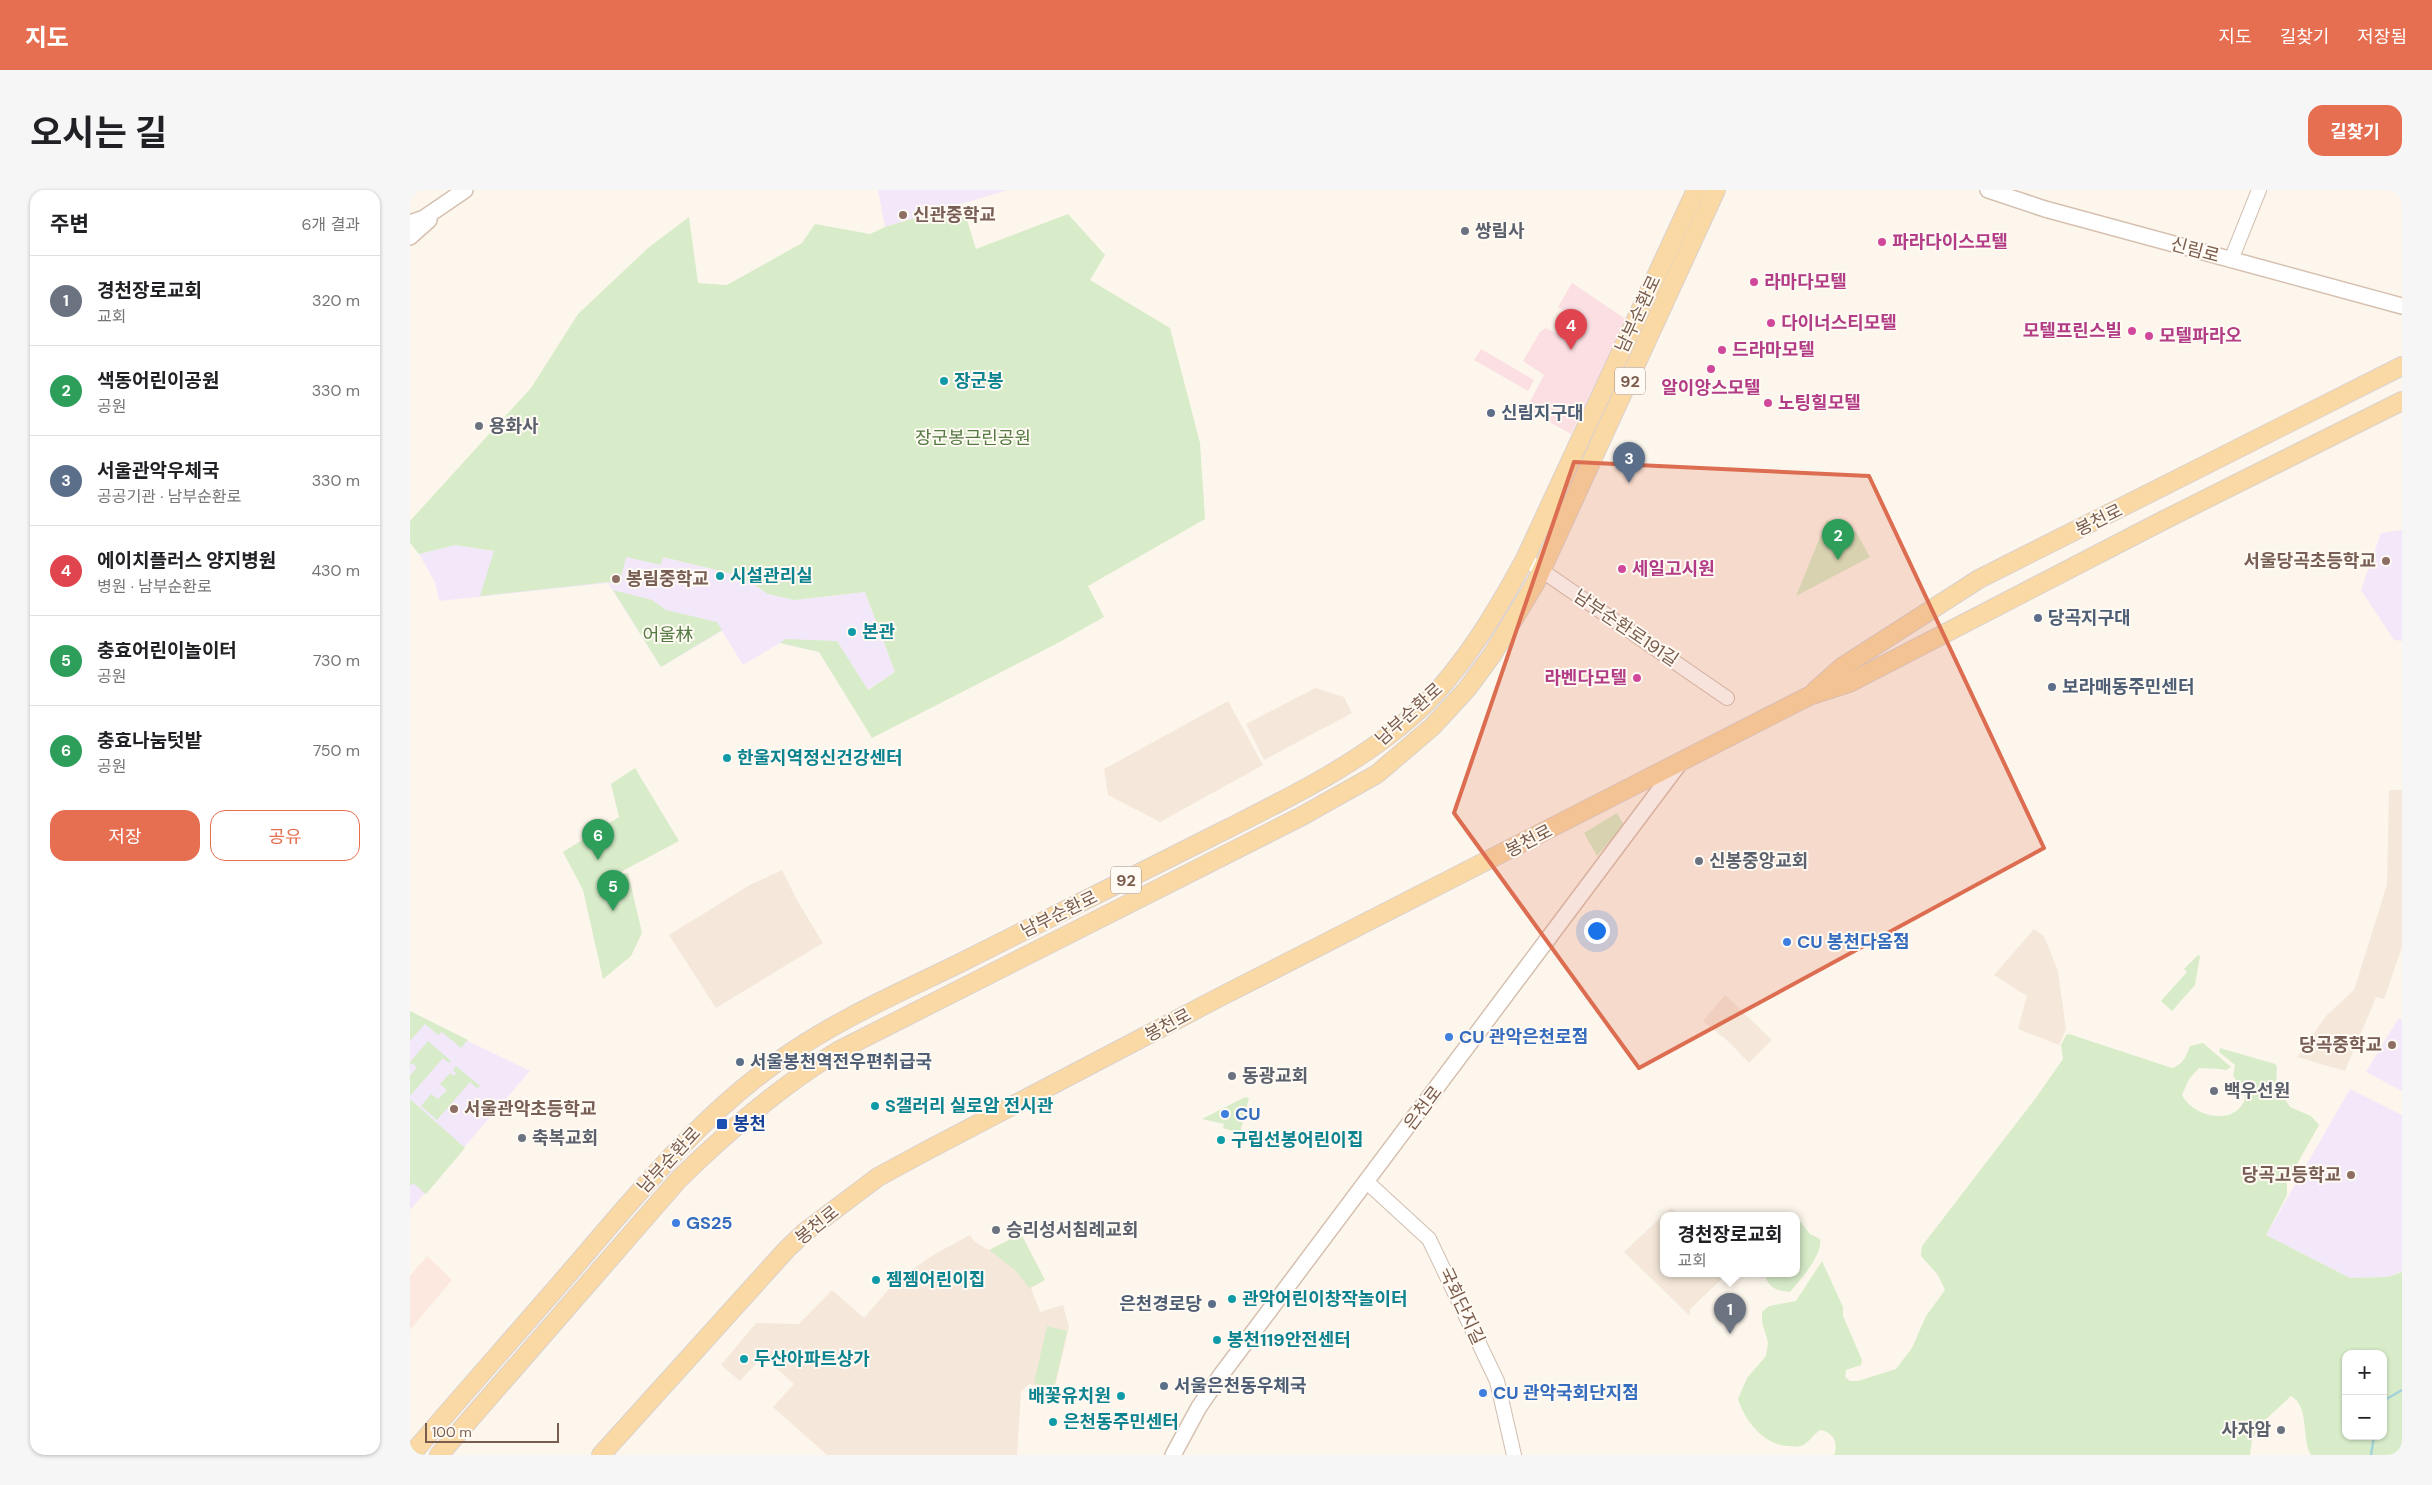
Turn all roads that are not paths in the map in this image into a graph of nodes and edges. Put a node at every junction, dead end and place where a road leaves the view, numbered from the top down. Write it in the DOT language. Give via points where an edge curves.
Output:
graph roads {
  1 [pos="1696,190"];
  2 [pos="1716,190"];
  3 [pos="1988,190"];
  4 [pos="2259,190"];
  5 [pos="461,193"];
  6 [pos="410,224"];
  7 [pos="410,237"];
  8 [pos="2231,260"];
  9 [pos="2402,306"];
  10 [pos="2402,366"];
  11 [pos="2402,400"];
  12 [pos="2293,423"];
  13 [pos="2304,450"];
  14 [pos="2206,466"];
  15 [pos="2222,490"];
  16 [pos="1524,559"];
  17 [pos="1542,570"];
  18 [pos="1809,696"];
  19 [pos="1727,698"];
  20 [pos="1679,764"];
  21 [pos="1274,805"];
  22 [pos="1286,825"];
  23 [pos="1047,920"];
  24 [pos="1056,942"];
  25 [pos="1368,1183"];
  26 [pos="563,1280"];
  27 [pos="577,1294"];
  28 [pos="411,1455"];
  29 [pos="438,1455"];
  30 [pos="601,1455"];
  31 [pos="1173,1455"];
  32 [pos="1514,1455"];
  1 -- 16 [label="main road, 남부순환로 / 92"];
  2 -- 17 [label="main road, 남부순환로 / 92"];
  3 -- 8 [label="main road, 신림로"];
  4 -- 8 [label="street"];
  5 -- 6 [label="main road"];
  5 -- 7 [label="main road"];
  8 -- 9 [label="main road, 신림로"];
  10 -- 12 [label="main road, 봉천로"];
  11 -- 13 [label="main road, 봉천로"];
  12 -- 13 [label="main road" via="2282,445 2293,451"];
  12 -- 14 [label="main road, 봉천로"];
  13 -- 15 [label="main road, 봉천로"];
  14 -- 15 [label="main road" via="2227,469"];
  14 -- 18 [label="main road, 봉천로" via="1979,579 1842,667"];
  15 -- 18 [label="main road, 봉천로" via="1849,683"];
  16 -- 17 [label="street, 남부순환로191길"];
  16 -- 21 [label="main road, 남부순환로 / 92" via="1473,646 1416,712 1373,748"];
  17 -- 19 [label="street, 남부순환로191길"];
  17 -- 22 [label="main road, 남부순환로 / 92" via="1492,655 1432,727 1377,774"];
  18 -- 20 [label="main road, 봉천로"];
  20 -- 25 [label="main road, 은천로"];
  20 -- 30 [label="main road, 봉천로" via="1218,998 878,1177 787,1249"];
  21 -- 22 [label="main road" via="1282,803 1291,810 1292,817"];
  21 -- 23 [label="main road, 남부순환로 / 92"];
  22 -- 24 [label="main road, 남부순환로 / 92"];
  23 -- 24 [label="main road" via="1040,928 1041,935 1049,942"];
  23 -- 26 [label="main road, 남부순환로 / 92" via="845,1020 802,1044 769,1068 708,1119 662,1166"];
  24 -- 27 [label="main road, 남부순환로 / 92" via="804,1071 721,1138 678,1179"];
  25 -- 31 [label="main road, 은천로" via="1221,1375"];
  25 -- 32 [label="street, 국회단지길" via="1429,1239 1497,1381"];
  26 -- 27 [label="main road" via="576,1279 580,1285"];
  26 -- 28 [label="main road, 남부순환로 / 92"];
  27 -- 29 [label="main road, 남부순환로 / 92"];
}
